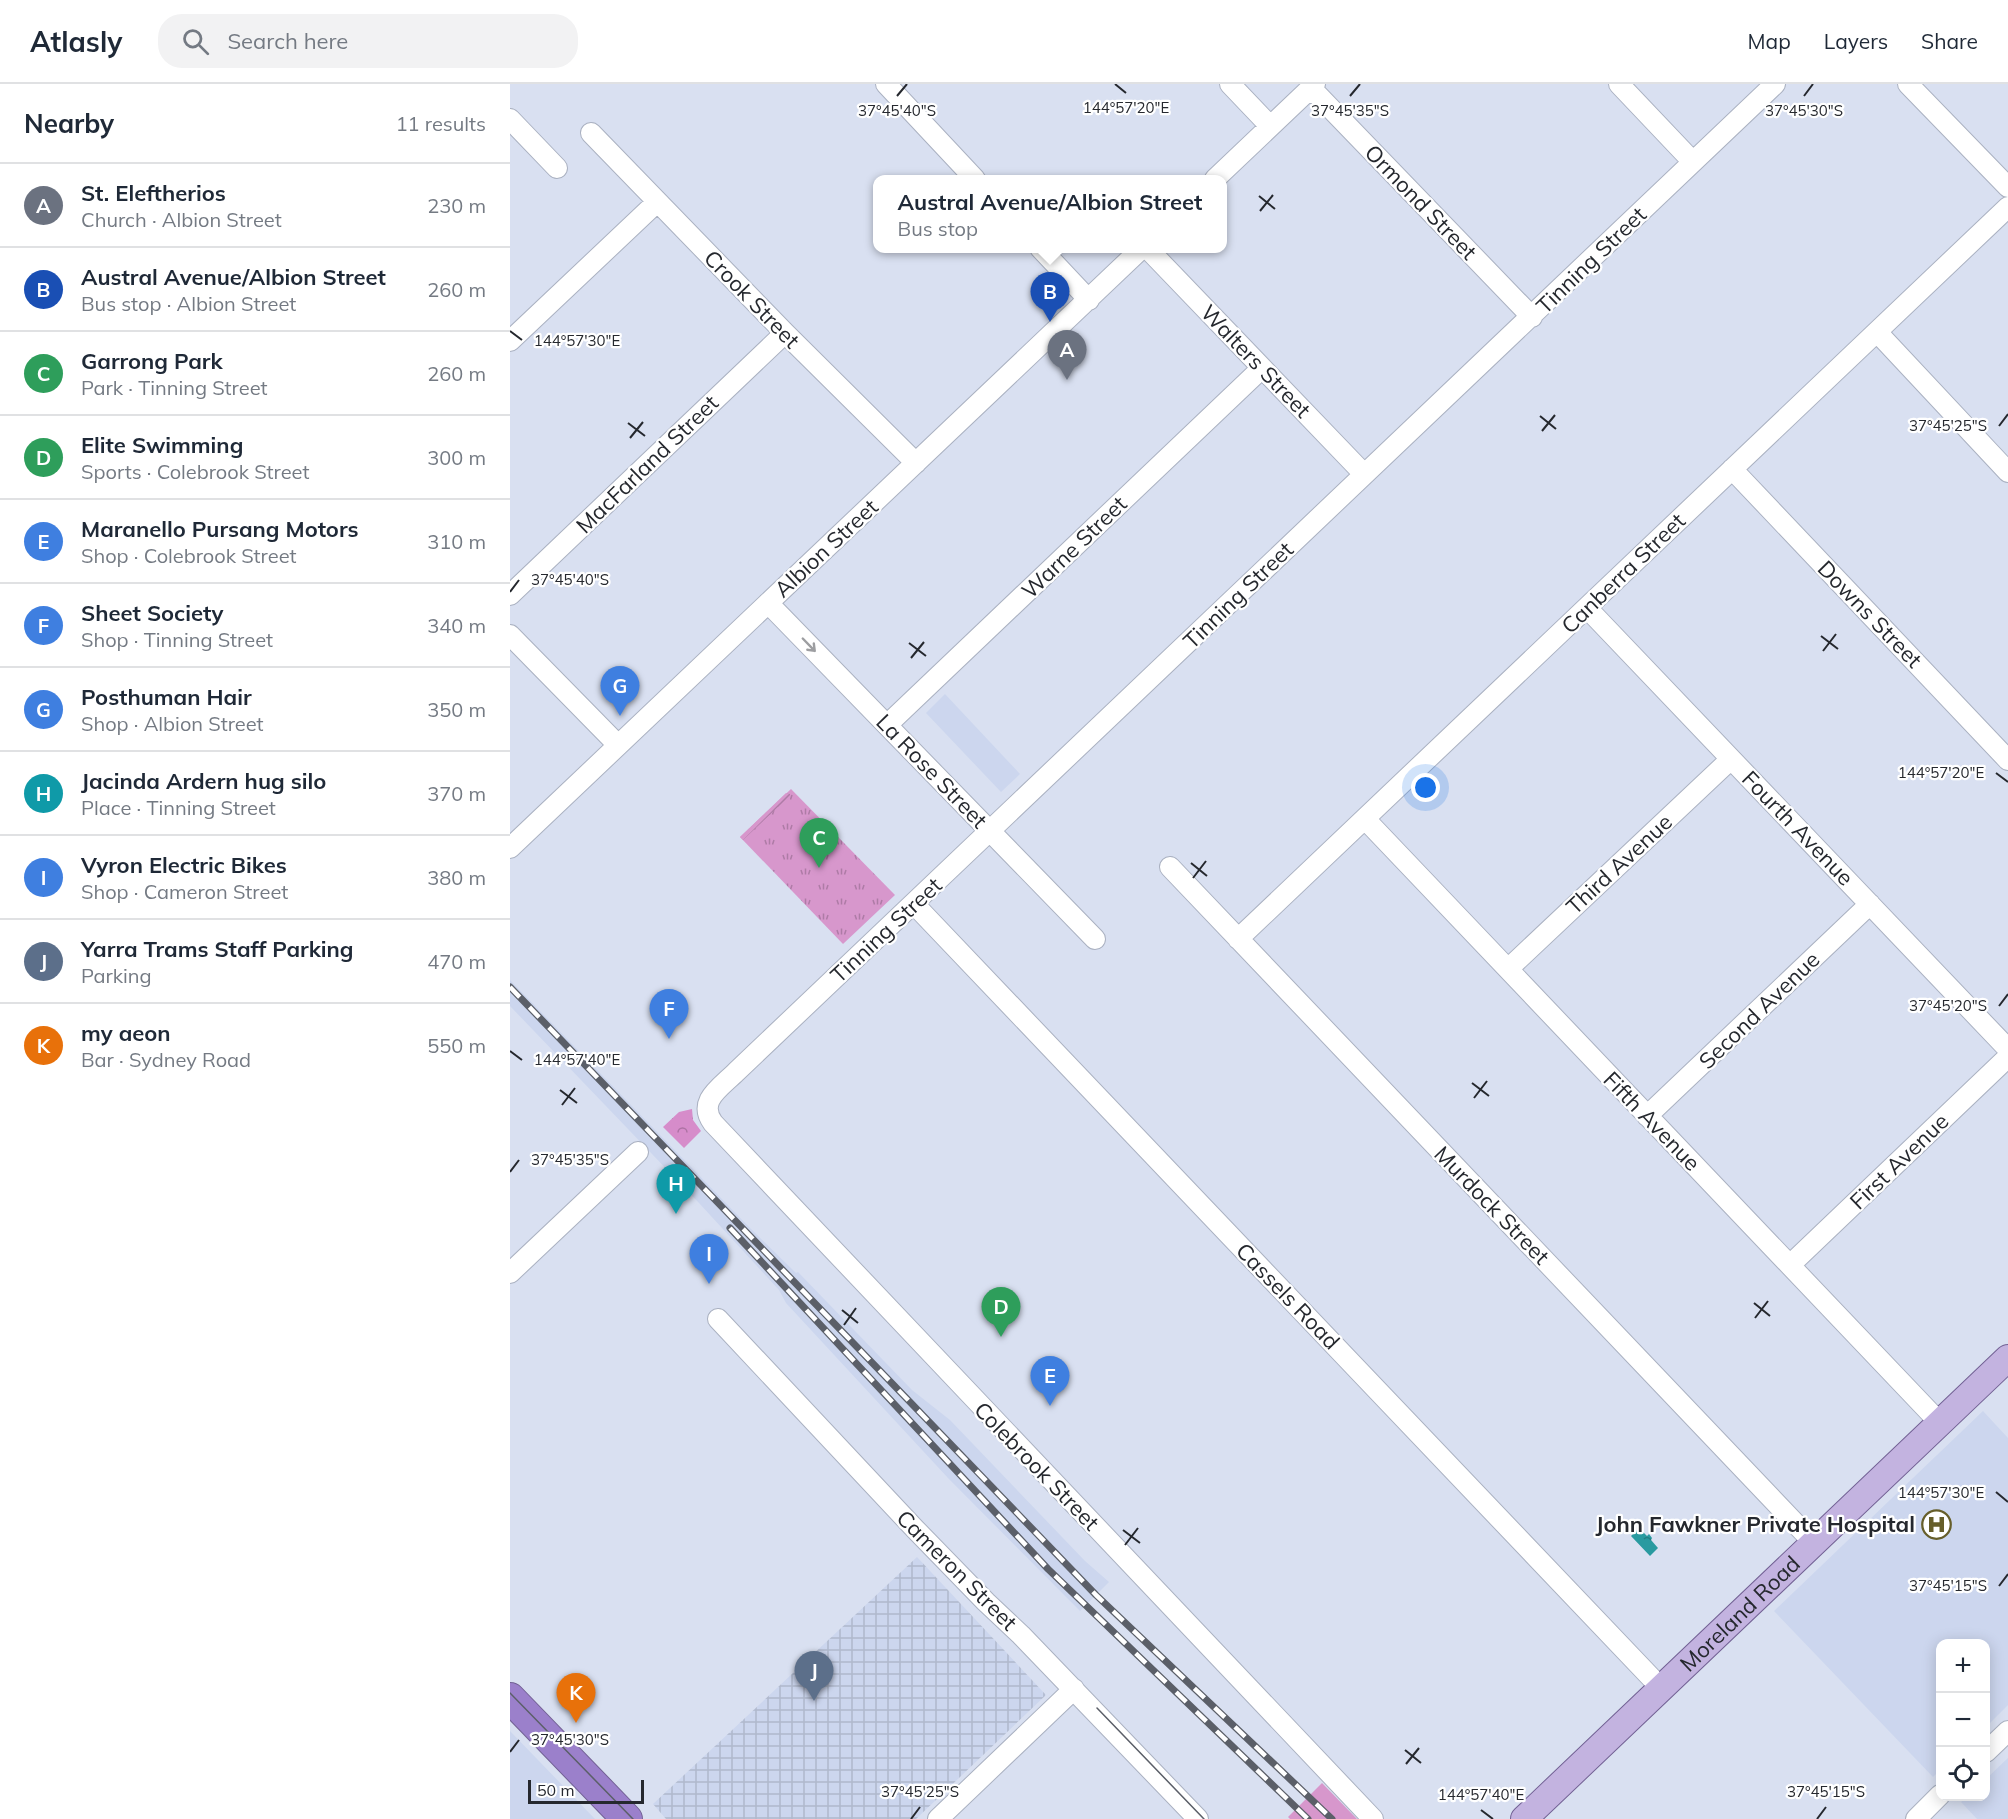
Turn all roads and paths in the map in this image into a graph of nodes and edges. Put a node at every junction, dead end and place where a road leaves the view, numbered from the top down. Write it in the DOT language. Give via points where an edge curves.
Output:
graph roads {
  1 [pos="886,84"];
  2 [pos="1230,84"];
  3 [pos="1619,84"];
  4 [pos="1775,84"];
  5 [pos="1908,84"];
  6 [pos="1313,86"];
  7 [pos="510,119"];
  8 [pos="1270,126"];
  9 [pos="591,133"];
  10 [pos="1693,162"];
  11 [pos="557,168"];
  12 [pos="970,175"];
  13 [pos="1220,175"];
  14 [pos="2008,187"];
  15 [pos="657,202"];
  16 [pos="2008,207"];
  17 [pos="1044,253"];
  18 [pos="1138,253"];
  19 [pos="1151,253"];
  20 [pos="1089,300"];
  21 [pos="1532,317"];
  22 [pos="1877,332"];
  23 [pos="785,333"];
  24 [pos="510,340"];
  25 [pos="1262,368"];
  26 [pos="915,463"];
  27 [pos="1732,470"];
  28 [pos="2008,472"];
  29 [pos="1364,474"];
  30 [pos="510,595"];
  31 [pos="768,603"];
  32 [pos="1587,608"];
  33 [pos="510,635"];
  34 [pos="887,725"];
  35 [pos="618,745"];
  36 [pos="1731,759"];
  37 [pos="2008,760"];
  38 [pos="1365,819"];
  39 [pos="991,831"];
  40 [pos="510,848"];
  41 [pos="1170,867"];
  42 [pos="914,904"];
  43 [pos="1870,904"];
  44 [pos="1095,939"];
  45 [pos="1238,939"];
  46 [pos="1508,969"];
  47 [pos="2008,1049"];
  48 [pos="2008,1057"];
  49 [pos="706,1109"];
  50 [pos="1647,1116"];
  51 [pos="638,1152"];
  52 [pos="1790,1265"];
  53 [pos="510,1274"];
  54 [pos="718,1319"];
  55 [pos="2008,1358"];
  56 [pos="1940,1423"];
  57 [pos="1814,1543"];
  58 [pos="1661,1688"];
  59 [pos="1074,1689"];
  60 [pos="510,1698"];
  61 [pos="2008,1731"];
  62 [pos="1990,1748"];
  63 [pos="1936,1800"];
  64 [pos="627,1819"];
  65 [pos="938,1819"];
  66 [pos="1198,1819"];
  67 [pos="1373,1819"];
  68 [pos="1524,1819"];
  69 [pos="1916,1819"];
  1 -- 12 [label="street"];
  2 -- 8 [label="street"];
  3 -- 10 [label="street"];
  4 -- 10 [label="street, Tinning Street"];
  5 -- 14 [label="street"];
  6 -- 8 [label="street"];
  6 -- 21 [label="street, Ormond Street"];
  7 -- 11 [label="street"];
  8 -- 13 [label="street"];
  9 -- 15 [label="street, Crook Street"];
  10 -- 21 [label="street, Tinning Street"];
  15 -- 23 [label="street, Crook Street"];
  15 -- 24 [label="street"];
  16 -- 22 [label="street, Canberra Street"];
  17 -- 20 [label="street"];
  18 -- 20 [label="street, Albion Street"];
  19 -- 25 [label="street, Walters Street"];
  20 -- 26 [label="street, Albion Street"];
  21 -- 29 [label="street, Tinning Street"];
  22 -- 27 [label="street, Canberra Street"];
  22 -- 28 [label="street"];
  23 -- 26 [label="street, Crook Street"];
  23 -- 30 [label="street, MacFarland Street"];
  25 -- 29 [label="street, Walters Street"];
  25 -- 34 [label="street, Warne Street"];
  26 -- 31 [label="street, Albion Street"];
  27 -- 32 [label="street, Canberra Street"];
  27 -- 37 [label="street, Downs Street"];
  29 -- 39 [label="street, Tinning Street"];
  31 -- 34 [label="street, La Rose Street, one-way"];
  31 -- 35 [label="street, Albion Street"];
  32 -- 36 [label="street, Fourth Avenue"];
  32 -- 38 [label="street, Canberra Street"];
  33 -- 35 [label="street"];
  34 -- 39 [label="street, La Rose Street"];
  35 -- 40 [label="street, Albion Street"];
  36 -- 43 [label="street, Fourth Avenue"];
  36 -- 46 [label="street, Third Avenue"];
  38 -- 45 [label="street, Canberra Street"];
  38 -- 46 [label="street, Fifth Avenue"];
  39 -- 42 [label="street, Tinning Street"];
  39 -- 44 [label="street, La Rose Street"];
  41 -- 45 [label="street, Murdock Street"];
  42 -- 49 [label="street, Tinning Street" via="714,1095"];
  42 -- 58 [label="street, Cassels Road"];
  43 -- 47 [label="street, Fourth Avenue"];
  43 -- 50 [label="street, Second Avenue"];
  45 -- 57 [label="street, Murdock Street"];
  46 -- 50 [label="street, Fifth Avenue"];
  48 -- 52 [label="street, First Avenue"];
  49 -- 67 [label="street, Colebrook Street" via="712,1123"];
  50 -- 52 [label="street, Fifth Avenue"];
  51 -- 53 [label="street"];
  52 -- 56 [label="street, Fifth Avenue"];
  54 -- 59 [label="street, Cameron Street" via="915,1529"];
  55 -- 56 [label="main road, Moreland Road"];
  56 -- 57 [label="main road, Moreland Road"];
  57 -- 58 [label="main road, Moreland Road"];
  58 -- 68 [label="main road, Moreland Road"];
  59 -- 65 [label="street"];
  59 -- 66 [label="street, Cameron Street"];
  60 -- 64 [label="highway"];
  61 -- 62 [label="street"];
  63 -- 69 [label="street"];
}
